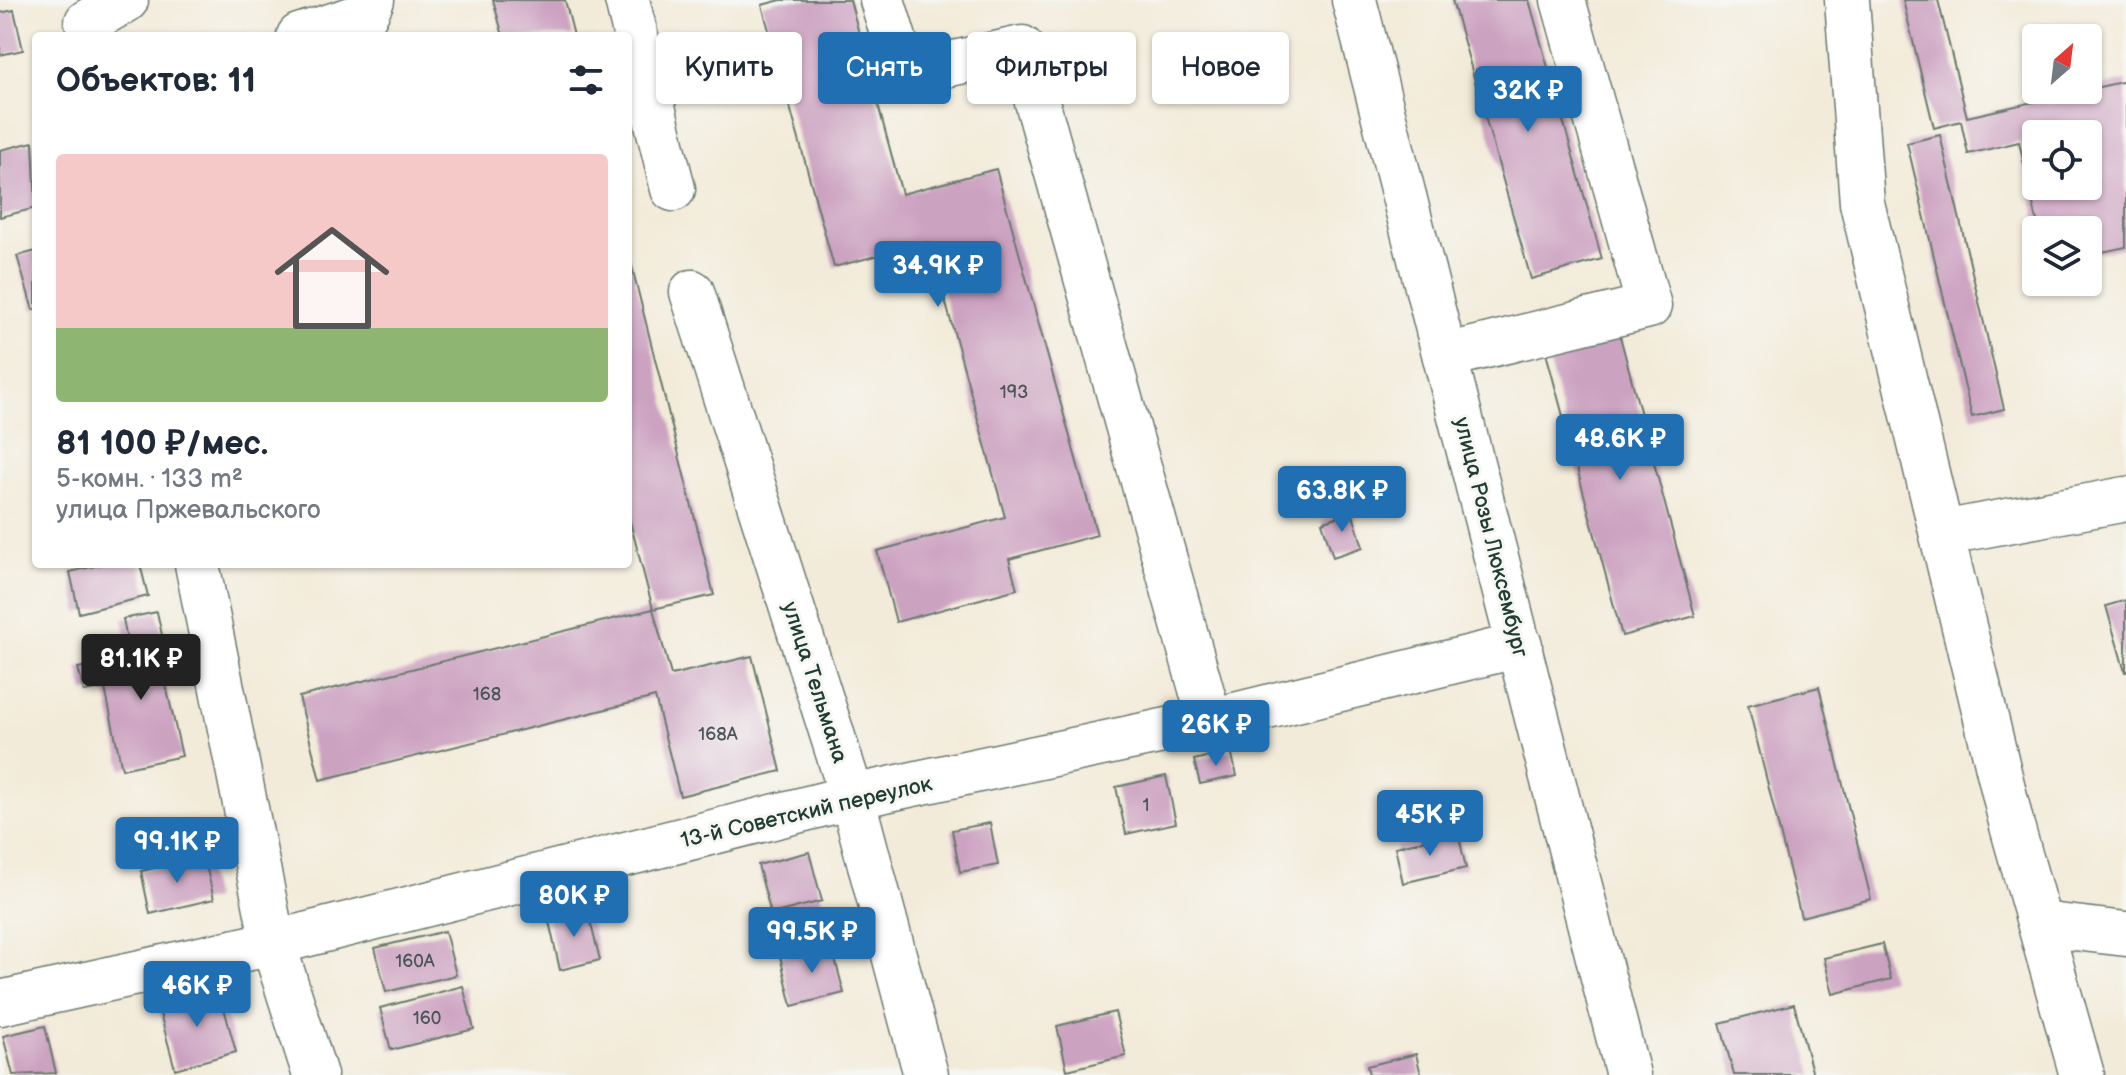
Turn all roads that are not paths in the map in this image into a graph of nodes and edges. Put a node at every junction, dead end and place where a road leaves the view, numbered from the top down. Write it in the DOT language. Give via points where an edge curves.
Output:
graph roads {
  1 [pos="126,0"];
  2 [pos="372,0"];
  3 [pos="627,0"];
  4 [pos="882,0"];
  5 [pos="1354,0"];
  6 [pos="1563,0"];
  7 [pos="1847,0"];
  8 [pos="86,19"];
  9 [pos="312,32"];
  10 [pos="673,189"];
  11 [pos="692,292"];
  12 [pos="1445,356"];
  13 [pos="2126,499"];
  14 [pos="1942,533"];
  15 [pos="198,568"];
  16 [pos="1520,645"];
  17 [pos="1210,721"];
  18 [pos="852,797"];
  19 [pos="2040,924"];
  20 [pos="2126,934"];
  21 [pos="273,943"];
  22 [pos="0,1003"];
  23 [pos="315,1075"];
  24 [pos="926,1075"];
  25 [pos="1628,1075"];
  26 [pos="2082,1075"];
  1 -- 8 [label="street"];
  2 -- 9 [label="street" via="365,15"];
  3 -- 10 [label="street"];
  4 -- 17 [label="street" via="905,74 1022,48"];
  5 -- 12 [label="street, улица Розы Люксембург"];
  6 -- 12 [label="street" via="1649,306"];
  7 -- 14 [label="street" via="1862,203"];
  11 -- 18 [label="street, улица Тельмана"];
  12 -- 16 [label="street, улица Розы Люксембург"];
  13 -- 14 [label="street"];
  14 -- 19 [label="street"];
  15 -- 21 [label="street"];
  16 -- 17 [label="street, 13-й Советский переулок"];
  16 -- 25 [label="street, улица Розы Люксембург"];
  17 -- 18 [label="street, 13-й Советский переулок"];
  18 -- 21 [label="street, 13-й Советский переулок"];
  18 -- 24 [label="street, улица Тельмана"];
  19 -- 20 [label="street"];
  19 -- 26 [label="street"];
  21 -- 22 [label="street, 13-й Советский переулок"];
  21 -- 23 [label="street"];
}
